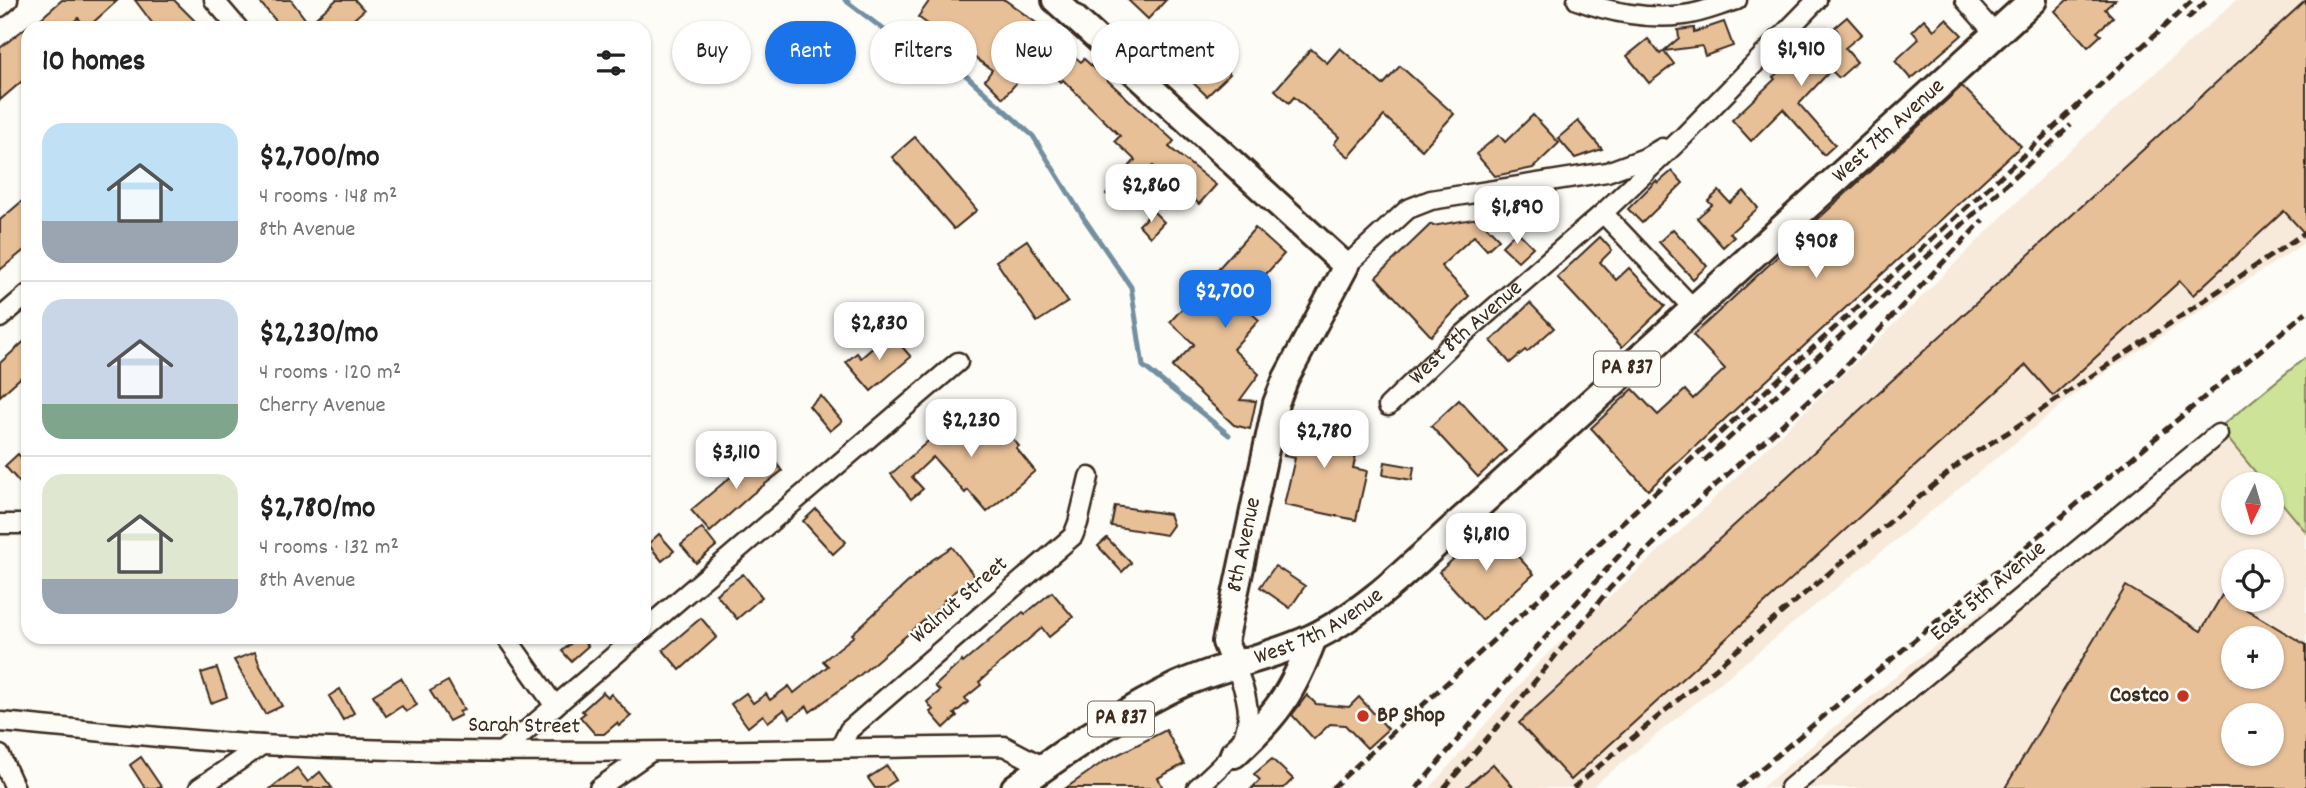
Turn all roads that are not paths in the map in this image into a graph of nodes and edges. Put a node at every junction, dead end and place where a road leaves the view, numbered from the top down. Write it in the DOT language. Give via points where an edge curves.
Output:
graph roads {
  1 [pos="8,0"];
  2 [pos="214,0"];
  3 [pos="1055,0"];
  4 [pos="1577,0"];
  5 [pos="1646,0"];
  6 [pos="1737,0"];
  7 [pos="1817,0"];
  8 [pos="1965,0"];
  9 [pos="2033,0"];
  10 [pos="0,7"];
  11 [pos="1632,13"];
  12 [pos="232,21"];
  13 [pos="1996,34"];
  14 [pos="1684,136"];
  15 [pos="1603,213"];
  16 [pos="1346,266"];
  17 [pos="21,300"];
  18 [pos="1693,308"];
  19 [pos="0,318"];
  20 [pos="958,362"];
  21 [pos="1388,406"];
  22 [pos="2218,434"];
  23 [pos="1089,477"];
  24 [pos="0,524"];
  25 [pos="21,524"];
  26 [pos="651,624"];
  27 [pos="1312,638"];
  28 [pos="511,644"];
  29 [pos="628,644"];
  30 [pos="1235,666"];
  31 [pos="555,706"];
  32 [pos="0,722"];
  33 [pos="262,745"];
  34 [pos="839,748"];
  35 [pos="501,752"];
  36 [pos="649,753"];
  37 [pos="1234,754"];
  38 [pos="0,755"];
  39 [pos="1044,767"];
  40 [pos="606,786"];
  41 [pos="15,788"];
  42 [pos="199,788"];
  43 [pos="1015,788"];
  44 [pos="1197,788"];
  45 [pos="1790,788"];
  1 -- 10 [label="street"];
  2 -- 12 [label="street"];
  3 -- 16 [label="street"];
  4 -- 11 [label="street"];
  5 -- 11 [label="street"];
  6 -- 11 [label="street" via="1684,15"];
  7 -- 14 [label="street, West 8th Avenue"];
  8 -- 13 [label="street"];
  9 -- 13 [label="main road, West 7th Avenue / PA 837"];
  13 -- 18 [label="main road, West 7th Avenue / PA 837"];
  14 -- 15 [label="street, West 8th Avenue"];
  14 -- 16 [label="street, 8th Avenue" via="1646,158 1607,172 1431,200 1408,209"];
  15 -- 18 [label="street"];
  15 -- 21 [label="street, West 8th Avenue" via="1450,345"];
  16 -- 30 [label="street, 8th Avenue" via="1276,403 1225,642"];
  17 -- 19 [label="street"];
  18 -- 27 [label="main road, West 7th Avenue / PA 837" via="1389,585"];
  20 -- 26 [label="street"];
  22 -- 45 [label="street, East 5th Avenue"];
  23 -- 34 [label="street, Walnut Street" via="1073,536 849,730"];
  24 -- 25 [label="street"];
  27 -- 30 [label="main road, West 7th Avenue / PA 837"];
  27 -- 37 [label="main road" via="1285,700"];
  28 -- 31 [label="street"];
  29 -- 31 [label="street"];
  30 -- 37 [label="street, West 7th Avenue" via="1245,688 1248,714 1245,735"];
  30 -- 39 [label="main road, PA 837" via="1178,686"];
  31 -- 35 [label="street"];
  32 -- 33 [label="street, Sarah Street"];
  33 -- 35 [label="street, Sarah Street"];
  33 -- 42 [label="street"];
  34 -- 36 [label="street, Sarah Street"];
  34 -- 39 [label="street, Sarah Street" via="1004,746"];
  35 -- 36 [label="street, Sarah Street"];
  36 -- 40 [label="street"];
  37 -- 44 [label="street, West 7th Avenue"];
  38 -- 41 [label="street"];
  39 -- 43 [label="main road, PA 837"];
}
